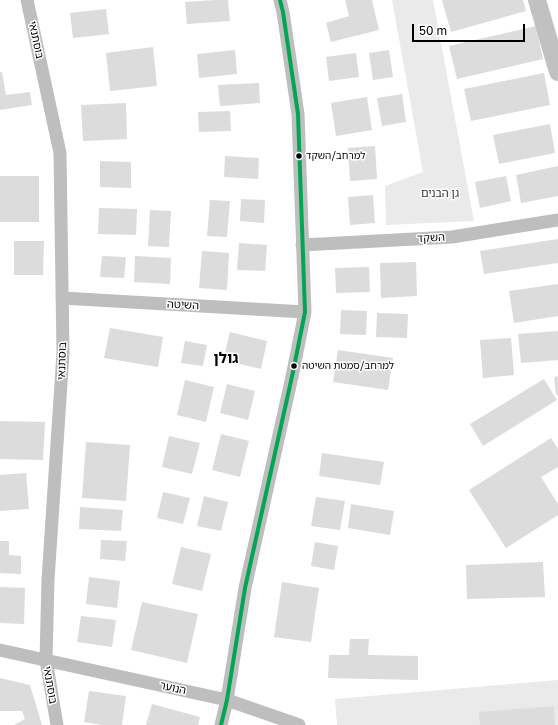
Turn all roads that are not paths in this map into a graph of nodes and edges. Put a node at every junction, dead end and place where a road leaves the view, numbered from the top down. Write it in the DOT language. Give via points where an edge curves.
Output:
graph roads {
  1 [pos="27,0"];
  2 [pos="280,0"];
  3 [pos="537,0"];
  4 [pos="558,72"];
  5 [pos="558,220"];
  6 [pos="302,246"];
  7 [pos="62,298"];
  8 [pos="305,312"];
  9 [pos="0,650"];
  10 [pos="46,660"];
  11 [pos="227,700"];
  12 [pos="57,725"];
  13 [pos="221,725"];
  14 [pos="298,725"];
  1 -- 7 [label="street, בוסתנאי" via="60,153"];
  2 -- 6 [label="street" via="298,114"];
  3 -- 4 [label="street"];
  5 -- 6 [label="street, השקד" via="452,237"];
  6 -- 8 [label="street"];
  7 -- 8 [label="street, השיטה"];
  7 -- 10 [label="street, בוסתנאי" via="63,353 48,580"];
  8 -- 11 [label="street" via="245,588"];
  9 -- 10 [label="street, הנוער"];
  10 -- 11 [label="street, הנוער"];
  10 -- 12 [label="street, בוסתנאי"];
  11 -- 13 [label="street"];
  11 -- 14 [label="street, הנוער"];
}
